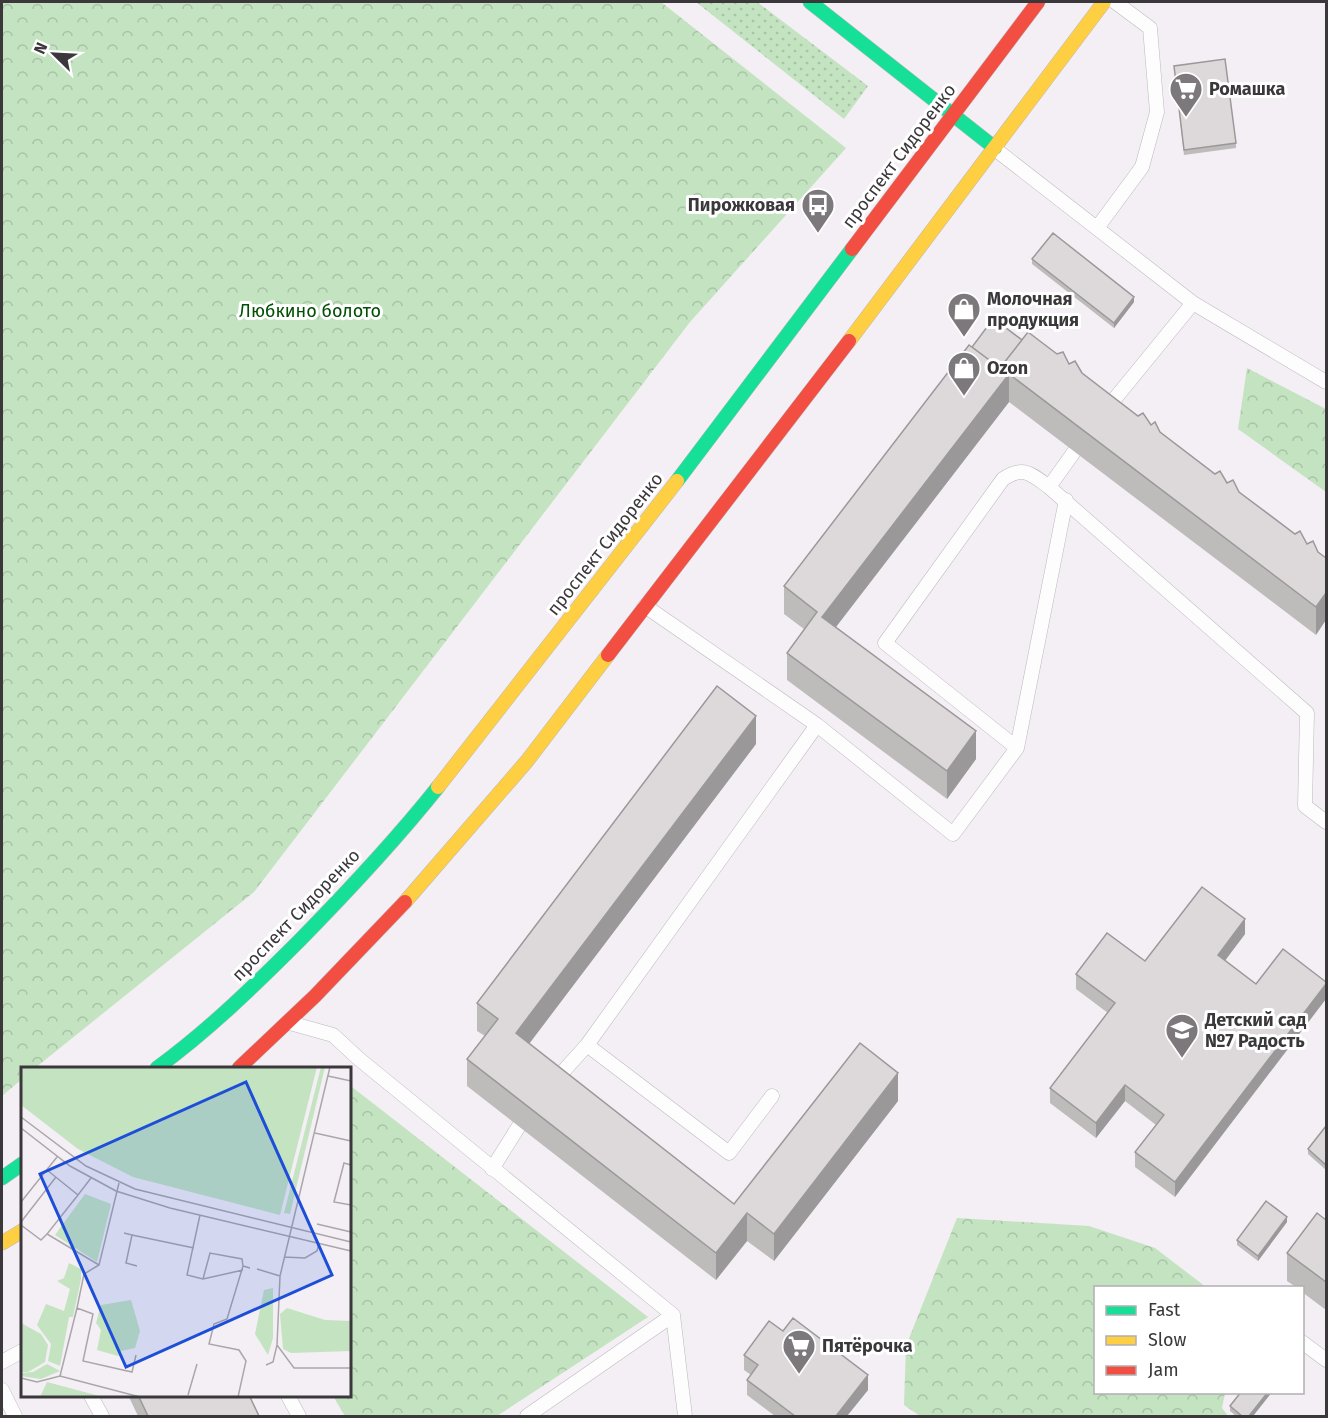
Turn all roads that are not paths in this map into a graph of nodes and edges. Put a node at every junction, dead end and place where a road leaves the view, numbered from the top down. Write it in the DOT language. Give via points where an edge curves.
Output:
graph roads {
  1 [pos="810,2"];
  2 [pos="1038,2"];
  3 [pos="1104,2"];
  4 [pos="1115,2"];
  5 [pos="953,114"];
  6 [pos="995,148"];
  7 [pos="1097,228"];
  8 [pos="1194,303"];
  9 [pos="1326,382"];
  10 [pos="1101,416"];
  11 [pos="1074,452"];
  12 [pos="1049,487"];
  13 [pos="1066,500"];
  14 [pos="645,606"];
  15 [pos="817,725"];
  16 [pos="1017,748"];
  17 [pos="1326,822"];
  18 [pos="274,1009"];
  19 [pos="290,1023"];
  20 [pos="587,1045"];
  21 [pos="158,1067"];
  22 [pos="240,1067"];
  23 [pos="549,1087"];
  24 [pos="772,1096"];
  25 [pos="519,1126"];
  26 [pos="21,1165"];
  27 [pos="492,1169"];
  28 [pos="2,1178"];
  29 [pos="21,1232"];
  30 [pos="2,1243"];
  31 [pos="673,1314"];
  32 [pos="1304,1344"];
  33 [pos="21,1352"];
  34 [pos="1326,1360"];
  35 [pos="2,1362"];
  36 [pos="2,1390"];
  37 [pos="92,1397"];
  38 [pos="289,1397"];
  39 [pos="15,1416"];
  40 [pos="102,1416"];
  41 [pos="298,1416"];
  42 [pos="527,1416"];
  43 [pos="685,1416"];
  1 -- 5 [label="main road"];
  2 -- 5 [label="main road, проспект Сидоренко"];
  3 -- 6 [label="main road"];
  4 -- 7 [label="lane" via="1150,28 1157,112 1142,167"];
  5 -- 6 [label="main road"];
  5 -- 21 [label="main road, проспект Сидоренко" via="719,426 405,828 255,992"];
  6 -- 7 [label="lane"];
  6 -- 14 [label="main road"];
  7 -- 8 [label="lane"];
  8 -- 9 [label="lane"];
  8 -- 10 [label="lane"];
  11 -- 12 [label="lane"];
  12 -- 13 [label="lane"];
  12 -- 16 [label="lane" via="1028,472 1015,471 1003,479 885,644"];
  13 -- 16 [label="lane"];
  13 -- 17 [label="lane" via="1307,713 1305,806"];
  14 -- 15 [label="lane"];
  14 -- 19 [label="main road" via="465,837"];
  15 -- 16 [label="lane" via="953,834"];
  15 -- 20 [label="lane"];
  18 -- 19 [label="main road"];
  19 -- 22 [label="main road"];
  19 -- 27 [label="lane" via="333,1035"];
  20 -- 23 [label="lane"];
  20 -- 24 [label="lane" via="729,1153"];
  25 -- 27 [label="lane"];
  26 -- 28 [label="main road"];
  27 -- 31 [label="lane"];
  29 -- 30 [label="main road"];
  31 -- 42 [label="lane"];
  31 -- 43 [label="lane"];
  32 -- 34 [label="lane"];
  33 -- 35 [label="lane"];
  36 -- 39 [label="lane"];
  37 -- 40 [label="lane"];
  38 -- 41 [label="lane"];
}
